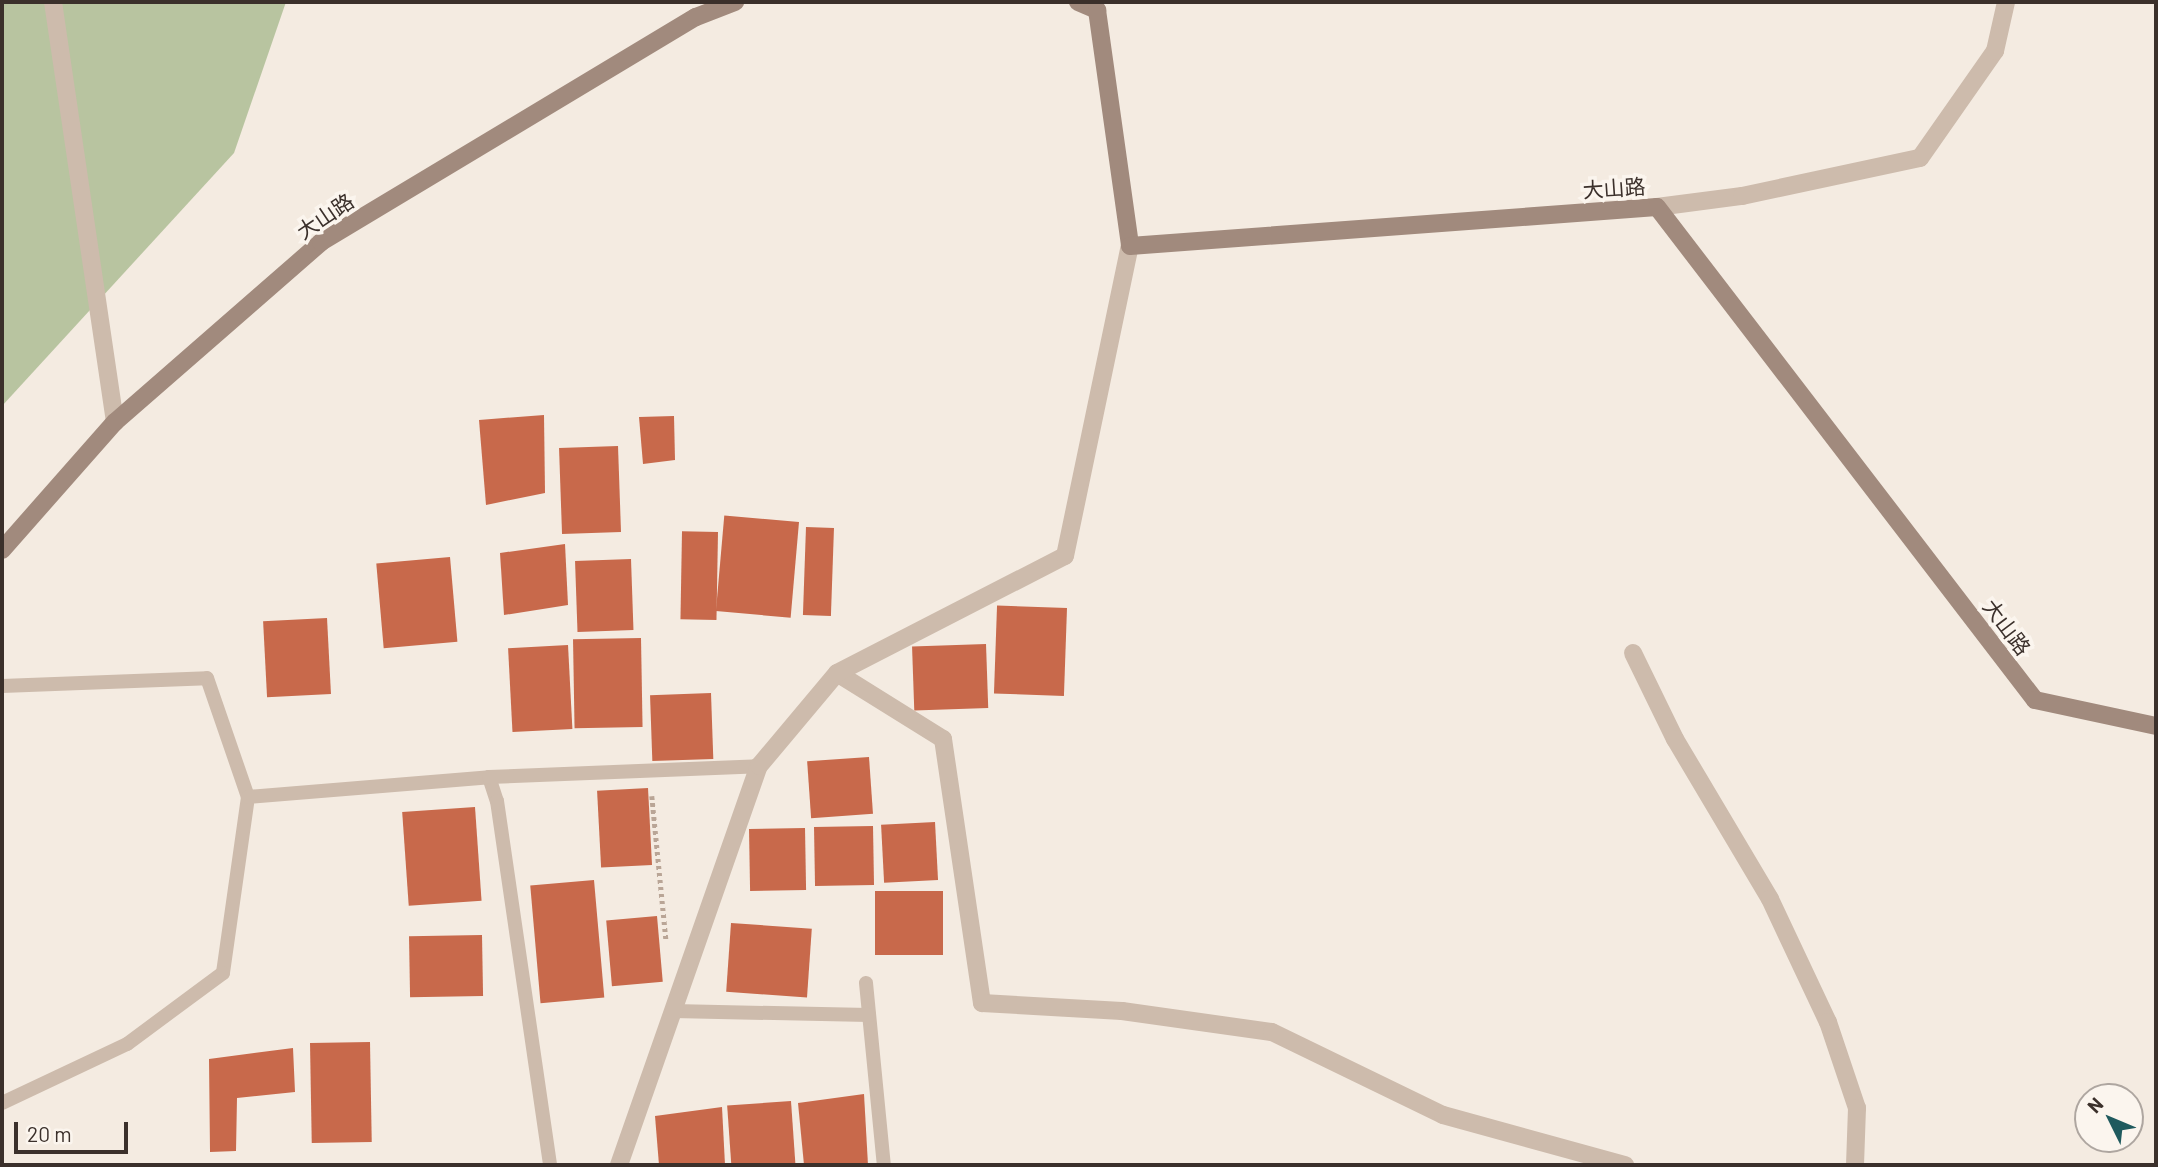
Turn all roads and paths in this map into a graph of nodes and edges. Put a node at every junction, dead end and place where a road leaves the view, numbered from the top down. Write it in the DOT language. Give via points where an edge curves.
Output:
graph roads {
  1 [pos="53,2"];
  2 [pos="735,2"];
  3 [pos="1078,2"];
  4 [pos="2006,2"];
  5 [pos="1657,207"];
  6 [pos="1130,246"];
  7 [pos="115,422"];
  8 [pos="2,550"];
  9 [pos="1633,653"];
  10 [pos="837,673"];
  11 [pos="2,687"];
  12 [pos="2156,726"];
  13 [pos="759,766"];
  14 [pos="649,771"];
  15 [pos="489,777"];
  16 [pos="248,797"];
  17 [pos="667,944"];
  18 [pos="866,983"];
  19 [pos="673,1011"];
  20 [pos="869,1015"];
  21 [pos="2,1103"];
  22 [pos="550,1165"];
  23 [pos="619,1165"];
  24 [pos="884,1165"];
  25 [pos="1625,1165"];
  26 [pos="1854,1165"];
  1 -- 7 [label="street"];
  2 -- 7 [label="street, 大山路" via="696,17 321,242"];
  3 -- 6 [label="street" via="1097,10"];
  4 -- 5 [label="street" via="1995,51 1920,158 1742,196"];
  5 -- 6 [label="street, 大山路"];
  5 -- 12 [label="street, 大山路" via="2035,700"];
  6 -- 10 [label="street" via="1065,556"];
  7 -- 8 [label="street, 大山路"];
  9 -- 26 [label="street" via="1675,739 1770,899 1828,1022 1857,1108"];
  10 -- 13 [label="street"];
  10 -- 25 [label="street" via="943,738 982,1003 1122,1011 1272,1032 1443,1115"];
  11 -- 16 [label="lane" via="207,678"];
  13 -- 14 [label="lane"];
  13 -- 19 [label="street"];
  14 -- 15 [label="lane"];
  14 -- 17 [label="path"];
  15 -- 16 [label="lane"];
  15 -- 22 [label="lane" via="497,801"];
  16 -- 21 [label="lane" via="223,972 127,1044"];
  18 -- 20 [label="lane"];
  19 -- 20 [label="lane"];
  19 -- 23 [label="street"];
  20 -- 24 [label="lane"];
}
